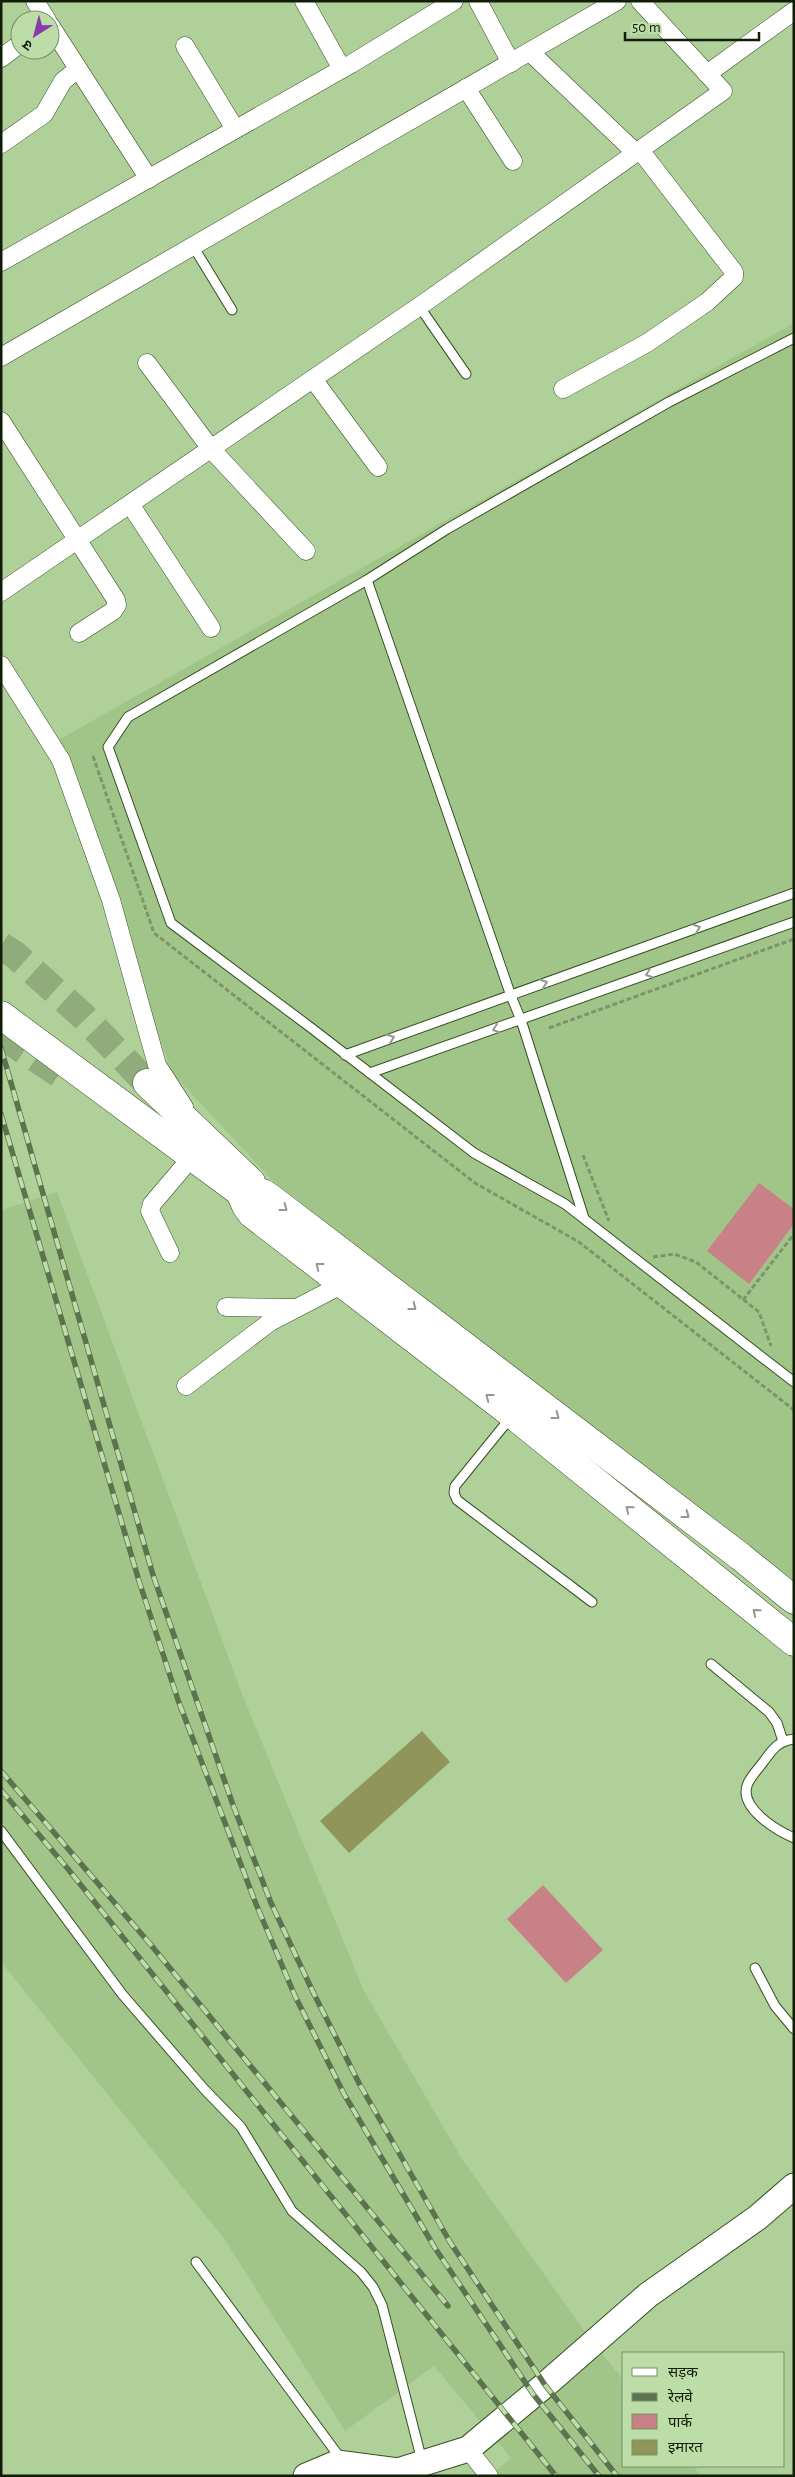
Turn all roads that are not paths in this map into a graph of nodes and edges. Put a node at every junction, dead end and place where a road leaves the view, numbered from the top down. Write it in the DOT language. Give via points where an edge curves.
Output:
graph roads {
  1 [pos="304,1"];
  2 [pos="454,1"];
  3 [pos="478,1"];
  4 [pos="617,1"];
  5 [pos="640,1"];
  6 [pos="794,11"];
  7 [pos="60,41"];
  8 [pos="185,46"];
  9 [pos="530,52"];
  10 [pos="511,62"];
  11 [pos="78,69"];
  12 [pos="342,69"];
  13 [pos="707,74"];
  14 [pos="466,88"];
  15 [pos="235,129"];
  16 [pos="1,144"];
  17 [pos="638,152"];
  18 [pos="513,161"];
  19 [pos="149,179"];
  20 [pos="193,246"];
  21 [pos="1,262"];
  22 [pos="419,306"];
  23 [pos="232,310"];
  24 [pos="794,338"];
  25 [pos="1,357"];
  26 [pos="147,364"];
  27 [pos="466,374"];
  28 [pos="313,379"];
  29 [pos="563,389"];
  30 [pos="1,422"];
  31 [pos="211,449"];
  32 [pos="378,466"];
  33 [pos="130,504"];
  34 [pos="76,541"];
  35 [pos="306,551"];
  36 [pos="367,580"];
  37 [pos="1,592"];
  38 [pos="211,628"];
  39 [pos="79,633"];
  40 [pos="1,665"];
  41 [pos="794,892"];
  42 [pos="794,922"];
  43 [pos="511,996"];
  44 [pos="1,1015"];
  45 [pos="521,1020"];
  46 [pos="345,1055"];
  47 [pos="370,1073"];
  48 [pos="147,1083"];
  49 [pos="190,1156"];
  50 [pos="251,1199"];
  51 [pos="584,1218"];
  52 [pos="170,1253"];
  53 [pos="343,1284"];
  54 [pos="226,1308"];
  55 [pos="297,1308"];
  56 [pos="794,1382"];
  57 [pos="186,1386"];
  58 [pos="513,1415"];
  59 [pos="730,1569"];
  60 [pos="794,1600"];
  61 [pos="592,1602"];
  62 [pos="794,1642"];
  63 [pos="711,1664"];
  64 [pos="794,1739"];
  65 [pos="783,1741"];
  66 [pos="1,1831"];
  67 [pos="794,1838"];
  68 [pos="755,1968"];
  69 [pos="794,2029"];
  70 [pos="794,2186"];
  71 [pos="196,2262"];
  72 [pos="468,2449"];
  73 [pos="422,2464"];
  74 [pos="345,2465"];
  75 [pos="306,2476"];
  76 [pos="488,2476"];
  1 -- 12 [label="street"];
  2 -- 12 [label="street"];
  3 -- 10 [label="street"];
  4 -- 9 [label="street"];
  5 -- 13 [label="street"];
  6 -- 13 [label="street"];
  7 -- 11 [label="street"];
  8 -- 15 [label="street"];
  9 -- 10 [label="street"];
  9 -- 17 [label="street"];
  10 -- 14 [label="street"];
  11 -- 16 [label="street" via="63,81 44,114"];
  11 -- 19 [label="street"];
  12 -- 15 [label="street"];
  13 -- 17 [label="street" via="723,91"];
  14 -- 18 [label="street"];
  14 -- 20 [label="street"];
  15 -- 19 [label="street"];
  17 -- 22 [label="street"];
  17 -- 29 [label="street" via="734,272 734,277 708,302 647,342"];
  19 -- 21 [label="street"];
  20 -- 23 [label="lane"];
  20 -- 25 [label="street"];
  22 -- 27 [label="lane"];
  22 -- 28 [label="street"];
  24 -- 36 [label="lane" via="670,402 447,529"];
  26 -- 31 [label="street"];
  28 -- 31 [label="street"];
  28 -- 32 [label="street"];
  30 -- 34 [label="street"];
  31 -- 33 [label="street"];
  31 -- 35 [label="street"];
  33 -- 34 [label="street"];
  33 -- 38 [label="street"];
  34 -- 37 [label="street"];
  34 -- 39 [label="street" via="117,605"];
  36 -- 43 [label="lane"];
  36 -- 46 [label="lane" via="128,717 108,747 170,923"];
  40 -- 49 [label="street" via="61,760 111,900 157,1064"];
  43 -- 41 [label="lane, one-way"];
  42 -- 45 [label="lane, one-way"];
  43 -- 45 [label="lane"];
  46 -- 43 [label="lane, one-way"];
  44 -- 49 [label="main road"];
  45 -- 47 [label="lane, one-way"];
  45 -- 51 [label="lane"];
  46 -- 47 [label="lane"];
  47 -- 51 [label="lane" via="474,1153 549,1194"];
  48 -- 49 [label="main road"];
  49 -- 50 [label="main road"];
  49 -- 50 [label="main road"];
  49 -- 52 [label="street" via="150,1211"];
  53 -- 50 [label="main road, one-way"];
  50 -- 59 [label="main road, one-way"];
  51 -- 56 [label="lane"];
  53 -- 55 [label="street"];
  58 -- 53 [label="main road, one-way"];
  54 -- 55 [label="street"];
  55 -- 57 [label="street" via="270,1322"];
  59 -- 58 [label="main road, one-way"];
  58 -- 61 [label="lane" via="455,1486 454,1493 457,1500"];
  59 -- 60 [label="main road"];
  62 -- 59 [label="main road, one-way"];
  63 -- 65 [label="lane" via="769,1712"];
  64 -- 65 [label="lane"];
  65 -- 67 [label="lane" via="776,1745 754,1775 746,1794 759,1814"];
  66 -- 73 [label="lane" via="122,1994 240,2127 292,2211 361,2272 373,2287 382,2305"];
  68 -- 69 [label="lane" via="775,2006"];
  70 -- 72 [label="street" via="757,2218 648,2295"];
  71 -- 74 [label="lane"];
  72 -- 73 [label="street"];
  72 -- 76 [label="street"];
  73 -- 74 [label="street" via="398,2471"];
  74 -- 75 [label="street" via="337,2464"];
}
